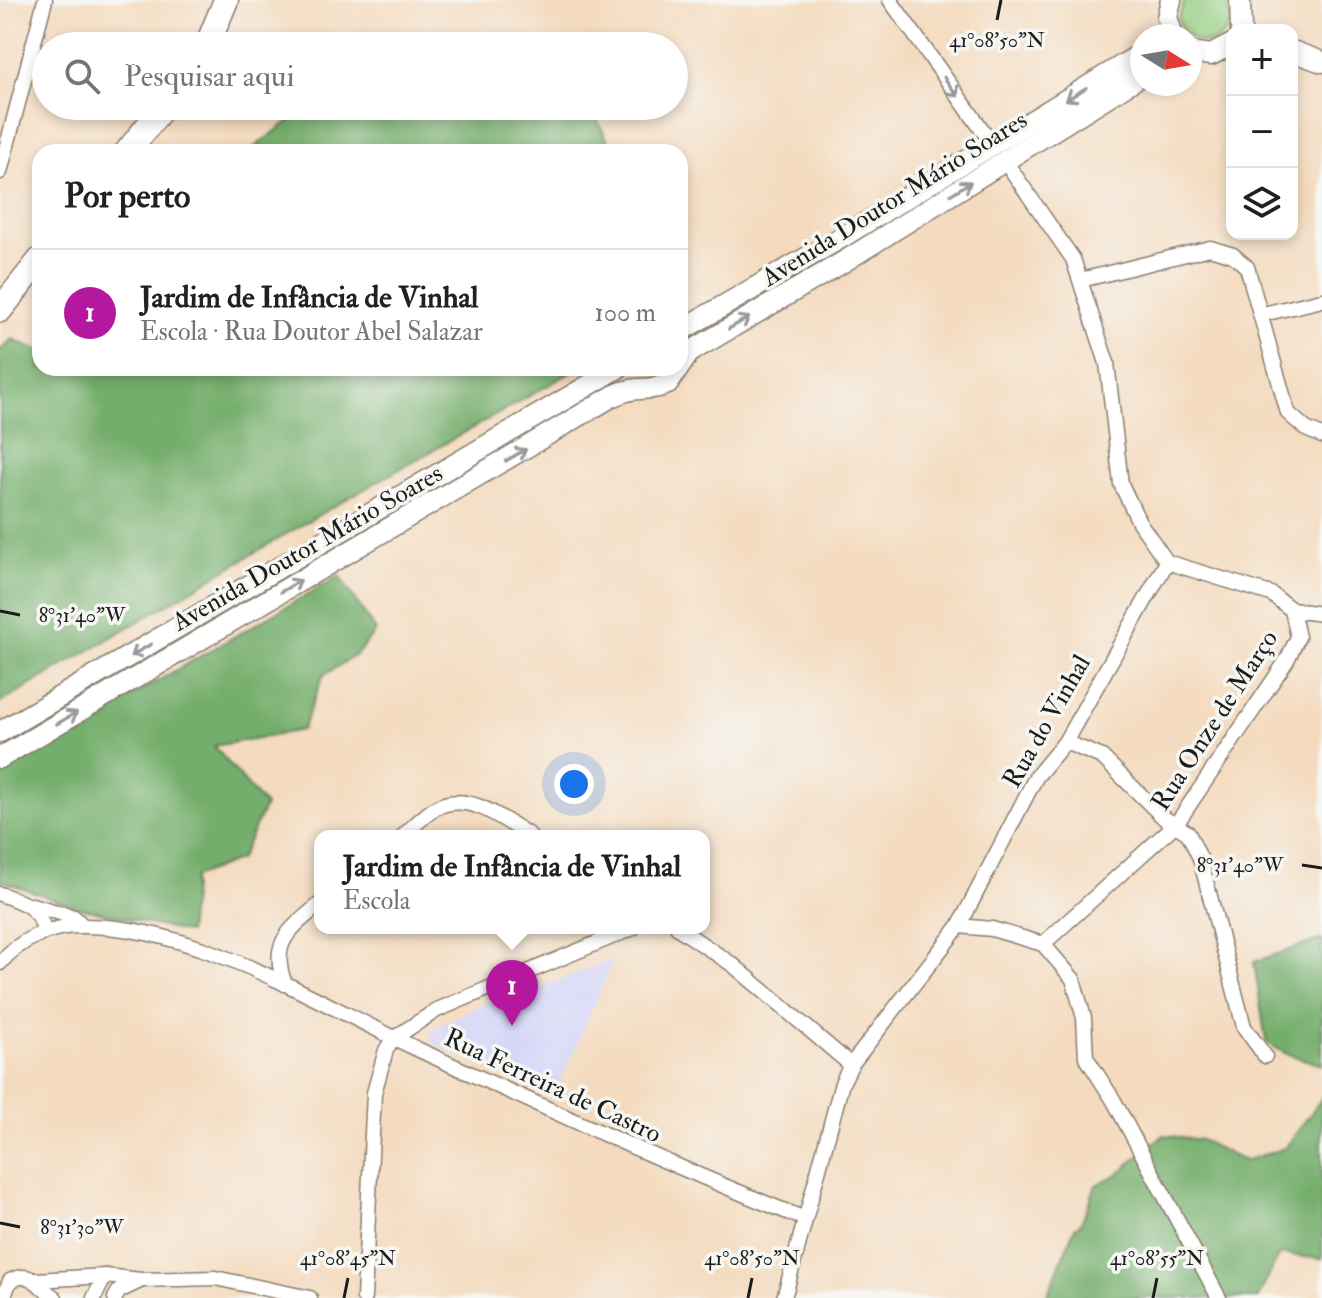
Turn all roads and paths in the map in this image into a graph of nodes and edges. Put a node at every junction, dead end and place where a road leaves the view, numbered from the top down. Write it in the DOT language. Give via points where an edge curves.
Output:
graph roads {
  1 [pos="45,0"];
  2 [pos="226,0"];
  3 [pos="890,0"];
  4 [pos="1240,0"];
  5 [pos="1242,24"];
  6 [pos="37,32"];
  7 [pos="213,32"];
  8 [pos="1226,47"];
  9 [pos="32,50"];
  10 [pos="1298,53"];
  11 [pos="1202,54"];
  12 [pos="1130,61"];
  13 [pos="1322,62"];
  14 [pos="1130,82"];
  15 [pos="153,120"];
  16 [pos="133,144"];
  17 [pos="999,153"];
  18 [pos="0,172"];
  19 [pos="32,270"];
  20 [pos="1081,280"];
  21 [pos="1322,300"];
  22 [pos="0,310"];
  23 [pos="1263,314"];
  24 [pos="688,327"];
  25 [pos="688,354"];
  26 [pos="604,376"];
  27 [pos="633,376"];
  28 [pos="673,376"];
  29 [pos="642,386"];
  30 [pos="1322,436"];
  31 [pos="1167,562"];
  32 [pos="1292,610"];
  33 [pos="1322,614"];
  34 [pos="0,732"];
  35 [pos="1065,742"];
  36 [pos="0,758"];
  37 [pos="1177,823"];
  38 [pos="410,830"];
  39 [pos="520,830"];
  40 [pos="0,894"];
  41 [pos="32,905"];
  42 [pos="314,910"];
  43 [pos="82,925"];
  44 [pos="959,926"];
  45 [pos="45,932"];
  46 [pos="619,934"];
  47 [pos="687,934"];
  48 [pos="1043,944"];
  49 [pos="0,963"];
  50 [pos="285,984"];
  51 [pos="394,1038"];
  52 [pos="1265,1056"];
  53 [pos="851,1065"];
  54 [pos="805,1219"];
  55 [pos="105,1276"];
  56 [pos="141,1280"];
  57 [pos="5,1281"];
  58 [pos="45,1292"];
  59 [pos="3,1298"];
  60 [pos="94,1298"];
  61 [pos="115,1298"];
  62 [pos="310,1298"];
  63 [pos="364,1298"];
  64 [pos="784,1298"];
  65 [pos="1219,1298"];
  1 -- 6 [label="street"];
  2 -- 7 [label="main road"];
  3 -- 17 [label="street, one-way"];
  4 -- 5 [label="main road"];
  8 -- 11 [label="main road"];
  9 -- 18 [label="street"];
  10 -- 13 [label="main road"];
  12 -- 17 [label="main road, Avenida Doutor Mário Soares, one-way"];
  14 -- 17 [label="main road, Avenida Doutor Mário Soares"];
  15 -- 16 [label="main road"];
  17 -- 20 [label="street" via="1061,237"];
  17 -- 24 [label="main road, Avenida Doutor Mário Soares"];
  25 -- 17 [label="main road, Avenida Doutor Mário Soares, one-way" via="834,268"];
  19 -- 22 [label="main road"];
  20 -- 23 [label="street" via="1210,248 1233,255 1247,267"];
  20 -- 31 [label="street" via="1107,363 1121,484"];
  21 -- 23 [label="street"];
  23 -- 30 [label="street" via="1288,413"];
  26 -- 34 [label="main road, Avenida Doutor Mário Soares, one-way"];
  27 -- 29 [label="main road"];
  28 -- 29 [label="main road, Avenida Doutor Mário Soares" via="659,388"];
  36 -- 29 [label="main road, Avenida Doutor Mário Soares, one-way" via="613,396"];
  31 -- 32 [label="street" via="1271,594"];
  31 -- 35 [label="street, Rua do Vinhal"];
  32 -- 33 [label="street"];
  32 -- 37 [label="street, Rua Onze de Março" via="1298,637 1287,660"];
  35 -- 37 [label="street" via="1102,757 1164,818"];
  35 -- 44 [label="street, Rua do Vinhal" via="1036,777"];
  37 -- 48 [label="street, Rua Onze de Março"];
  37 -- 52 [label="street" via="1200,858 1244,1027"];
  38 -- 39 [label="street" via="438,807 459,803 479,805"];
  40 -- 41 [label="street"];
  41 -- 43 [label="street" via="74,917"];
  41 -- 45 [label="street" via="41,914"];
  42 -- 50 [label="street" via="280,942 278,964"];
  43 -- 45 [label="street"];
  43 -- 50 [label="street, Rua Ferreira de Castro" via="220,954"];
  44 -- 48 [label="street"];
  44 -- 53 [label="street, Rua do Vinhal"];
  45 -- 49 [label="street"];
  46 -- 51 [label="street" via="437,1010"];
  47 -- 53 [label="street" via="733,965"];
  48 -- 65 [label="street" via="1073,979 1084,1018 1086,1057"];
  50 -- 51 [label="street, Rua Ferreira de Castro"];
  51 -- 54 [label="street, Rua Ferreira de Castro" via="672,1166"];
  51 -- 63 [label="street" via="374,1093"];
  53 -- 54 [label="street, Rua do Vinhal"];
  54 -- 64 [label="street, Rua do Vinhal"];
  55 -- 56 [label="street"];
  55 -- 58 [label="street"];
  55 -- 60 [label="street"];
  56 -- 61 [label="street"];
  56 -- 62 [label="street" via="215,1278"];
  57 -- 58 [label="street" via="23,1276"];
  57 -- 59 [label="street"];
}
